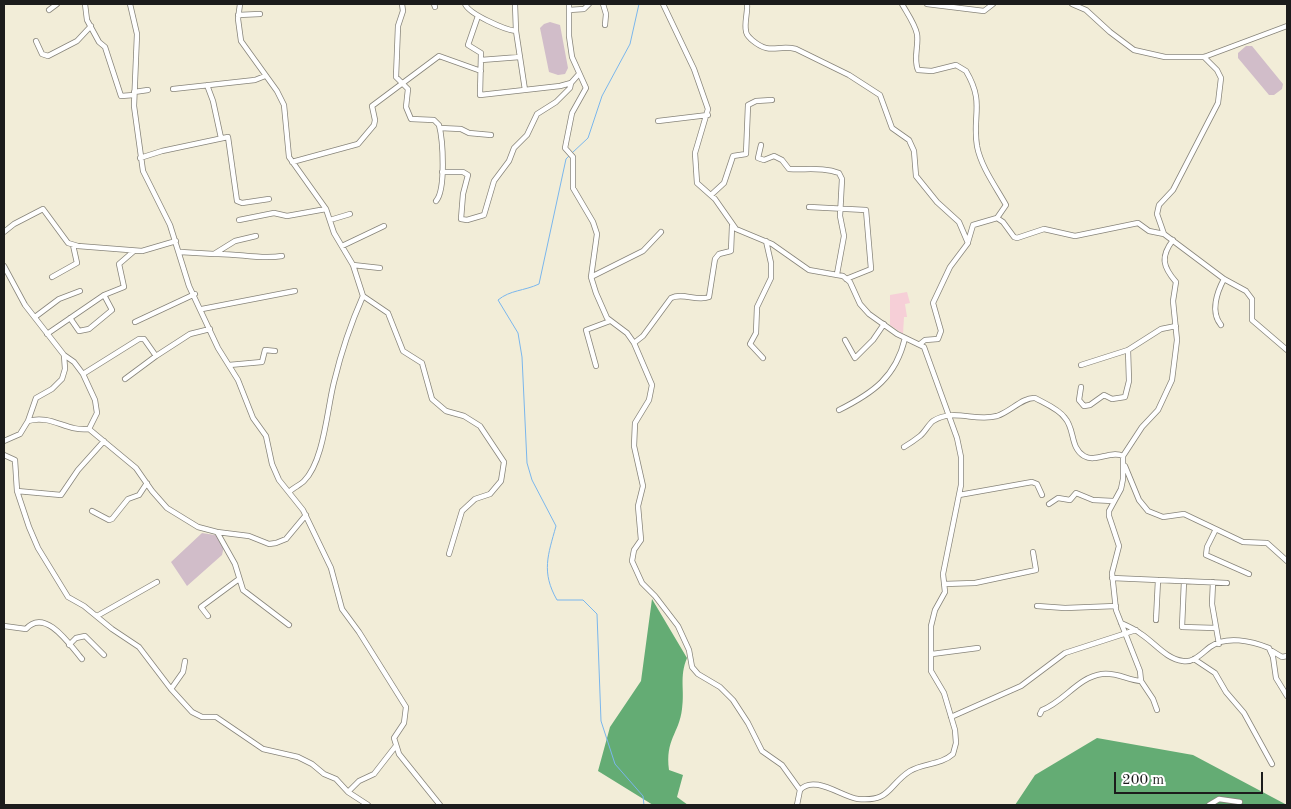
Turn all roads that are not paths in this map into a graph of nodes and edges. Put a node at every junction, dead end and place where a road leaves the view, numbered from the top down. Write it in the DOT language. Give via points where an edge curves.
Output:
graph roads {
  1 [pos="57,4"];
  2 [pos="85,4"];
  3 [pos="130,4"];
  4 [pos="240,4"];
  5 [pos="402,4"];
  6 [pos="465,4"];
  7 [pos="515,4"];
  8 [pos="569,4"];
  9 [pos="589,4"];
  10 [pos="602,4"];
  11 [pos="663,4"];
  12 [pos="747,4"];
  13 [pos="902,4"];
  14 [pos="927,4"];
  15 [pos="993,4"];
  16 [pos="1072,4"];
  17 [pos="48,10"];
  18 [pos="569,10"];
  19 [pos="260,14"];
  20 [pos="238,15"];
  21 [pos="478,16"];
  22 [pos="605,25"];
  23 [pos="91,26"];
  24 [pos="1287,26"];
  25 [pos="516,31"];
  26 [pos="36,41"];
  27 [pos="520,57"];
  28 [pos="1204,57"];
  29 [pos="481,60"];
  30 [pos="481,71"];
  31 [pos="579,74"];
  32 [pos="265,76"];
  33 [pos="571,83"];
  34 [pos="401,84"];
  35 [pos="207,85"];
  36 [pos="174,88"];
  37 [pos="148,90"];
  38 [pos="524,90"];
  39 [pos="134,93"];
  40 [pos="772,100"];
  41 [pos="708,115"];
  42 [pos="658,121"];
  43 [pos="440,128"];
  44 [pos="490,135"];
  45 [pos="221,138"];
  46 [pos="761,145"];
  47 [pos="140,158"];
  48 [pos="292,162"];
  49 [pos="442,172"];
  50 [pos="711,195"];
  51 [pos="268,198"];
  52 [pos="436,201"];
  53 [pos="809,207"];
  54 [pos="840,207"];
  55 [pos="326,209"];
  56 [pos="350,214"];
  57 [pos="997,218"];
  58 [pos="239,220"];
  59 [pos="330,220"];
  60 [pos="384,226"];
  61 [pos="732,226"];
  62 [pos="4,232"];
  63 [pos="661,232"];
  64 [pos="1164,234"];
  65 [pos="256,236"];
  66 [pos="1173,240"];
  67 [pos="176,241"];
  68 [pos="766,241"];
  69 [pos="968,243"];
  70 [pos="74,245"];
  71 [pos="342,246"];
  72 [pos="134,251"];
  73 [pos="180,252"];
  74 [pos="214,254"];
  75 [pos="282,256"];
  76 [pos="353,265"];
  77 [pos="4,266"];
  78 [pos="380,268"];
  79 [pos="836,274"];
  80 [pos="52,277"];
  81 [pos="591,277"];
  82 [pos="846,278"];
  83 [pos="1224,279"];
  84 [pos="80,291"];
  85 [pos="295,291"];
  86 [pos="194,294"];
  87 [pos="104,295"];
  88 [pos="363,296"];
  89 [pos="202,309"];
  90 [pos="35,317"];
  91 [pos="70,318"];
  92 [pos="610,321"];
  93 [pos="135,322"];
  94 [pos="884,324"];
  95 [pos="1221,325"];
  96 [pos="1176,326"];
  97 [pos="210,329"];
  98 [pos="47,334"];
  99 [pos="905,338"];
  100 [pos="845,340"];
  101 [pos="634,342"];
  102 [pos="920,344"];
  103 [pos="1128,350"];
  104 [pos="1287,350"];
  105 [pos="275,351"];
  106 [pos="64,356"];
  107 [pos="156,356"];
  108 [pos="763,358"];
  109 [pos="229,365"];
  110 [pos="1081,365"];
  111 [pos="596,366"];
  112 [pos="82,374"];
  113 [pos="125,379"];
  114 [pos="1081,387"];
  115 [pos="839,410"];
  116 [pos="948,415"];
  117 [pos="28,421"];
  118 [pos="89,430"];
  119 [pos="4,441"];
  120 [pos="104,441"];
  121 [pos="904,447"];
  122 [pos="4,455"];
  123 [pos="1123,456"];
  124 [pos="1125,465"];
  125 [pos="146,483"];
  126 [pos="18,490"];
  127 [pos="289,492"];
  128 [pos="959,495"];
  129 [pos="1042,495"];
  130 [pos="1113,502"];
  131 [pos="1049,504"];
  132 [pos="92,510"];
  133 [pos="306,515"];
  134 [pos="1215,531"];
  135 [pos="217,532"];
  136 [pos="1033,552"];
  137 [pos="449,554"];
  138 [pos="1287,561"];
  139 [pos="1249,574"];
  140 [pos="1112,578"];
  141 [pos="239,579"];
  142 [pos="1158,580"];
  143 [pos="1184,581"];
  144 [pos="157,582"];
  145 [pos="1212,582"];
  146 [pos="1227,583"];
  147 [pos="944,584"];
  148 [pos="1037,606"];
  149 [pos="1116,606"];
  150 [pos="97,616"];
  151 [pos="208,616"];
  152 [pos="1156,620"];
  153 [pos="1121,623"];
  154 [pos="289,624"];
  155 [pos="4,626"];
  156 [pos="1216,628"];
  157 [pos="1136,630"];
  158 [pos="1126,634"];
  159 [pos="1219,644"];
  160 [pos="69,645"];
  161 [pos="978,648"];
  162 [pos="1272,651"];
  163 [pos="932,654"];
  164 [pos="104,655"];
  165 [pos="1287,656"];
  166 [pos="82,659"];
  167 [pos="1194,659"];
  168 [pos="186,661"];
  169 [pos="1141,682"];
  170 [pos="171,689"];
  171 [pos="1287,696"];
  172 [pos="1157,710"];
  173 [pos="1040,714"];
  174 [pos="951,717"];
  175 [pos="395,747"];
  176 [pos="1272,764"];
  177 [pos="800,790"];
  178 [pos="348,792"];
  179 [pos="1240,802"];
  180 [pos="368,805"];
  181 [pos="440,805"];
  182 [pos="797,805"];
  183 [pos="1209,805"];
  1 -- 17 [label="street"];
  2 -- 23 [label="street"];
  3 -- 39 [label="street" via="137,34"];
  4 -- 20 [label="street"];
  5 -- 34 [label="street" via="395,74"];
  6 -- 21 [label="street"];
  7 -- 25 [label="street"];
  8 -- 18 [label="street"];
  9 -- 18 [label="street" via="584,9"];
  10 -- 22 [label="street" via="606,14"];
  11 -- 41 [label="street" via="694,69"];
  12 -- 69 [label="street" via="745,31 758,45 767,50 796,49 849,75 880,95 892,128 909,140 914,152 916,176 959,222"];
  13 -- 57 [label="street" via="916,31 918,49 915,64 918,70 932,71 956,65 966,71 972,81 978,100 977,144 982,162 1006,205"];
  14 -- 15 [label="street" via="984,11"];
  16 -- 28 [label="street" via="1086,10 1134,50 1165,57"];
  18 -- 31 [label="street" via="572,57"];
  19 -- 20 [label="street"];
  20 -- 32 [label="street" via="241,41"];
  21 -- 25 [label="street"];
  21 -- 29 [label="street" via="468,44 480,51"];
  23 -- 26 [label="street" via="77,41 48,56 42,54"];
  23 -- 39 [label="street" via="106,48 122,96"];
  24 -- 28 [label="street"];
  25 -- 27 [label="street"];
  27 -- 29 [label="street"];
  27 -- 38 [label="street"];
  28 -- 64 [label="street" via="1221,78 1218,103 1173,190 1159,205 1157,214"];
  29 -- 30 [label="street"];
  30 -- 34 [label="street" via="439,56"];
  30 -- 38 [label="street" via="480,95"];
  31 -- 33 [label="street"];
  31 -- 81 [label="street" via="586,88 569,121 565,145 570,154 573,188 597,234"];
  32 -- 35 [label="street"];
  32 -- 48 [label="street" via="284,105 287,150"];
  33 -- 38 [label="street"];
  33 -- 49 [label="street" via="562,97 537,114 524,139 514,148 494,181 484,215 461,219 462,194 468,176 463,172"];
  34 -- 43 [label="street" via="408,89 406,107 409,116 414,120 434,120"];
  34 -- 48 [label="street" via="372,106 376,120 358,144"];
  35 -- 36 [label="street"];
  35 -- 45 [label="street"];
  37 -- 39 [label="street"];
  39 -- 47 [label="street"];
  40 -- 50 [label="street" via="748,105 746,154 733,156 724,183"];
  41 -- 42 [label="street"];
  41 -- 50 [label="street" via="696,144 694,172 697,183"];
  43 -- 44 [label="street"];
  43 -- 49 [label="street"];
  45 -- 47 [label="street"];
  45 -- 51 [label="street" via="230,139 236,201 242,203"];
  46 -- 54 [label="street" via="758,158 764,160 774,156 789,168 829,169 840,173"];
  47 -- 67 [label="street"];
  48 -- 55 [label="street"];
  49 -- 52 [label="street"];
  50 -- 61 [label="street"];
  53 -- 54 [label="street"];
  54 -- 79 [label="street" via="844,236"];
  54 -- 82 [label="street" via="864,209 867,214 871,269"];
  55 -- 58 [label="street"];
  55 -- 59 [label="street"];
  56 -- 59 [label="street"];
  57 -- 64 [label="street" via="1014,238 1044,229 1075,236 1138,223 1149,231"];
  57 -- 69 [label="street" via="973,225"];
  59 -- 71 [label="street"];
  60 -- 71 [label="street"];
  61 -- 68 [label="street"];
  61 -- 101 [label="street" via="731,251 715,259 709,297 670,298 643,336"];
  62 -- 70 [label="street" via="43,209 60,234"];
  63 -- 81 [label="street" via="643,251"];
  64 -- 66 [label="street"];
  65 -- 74 [label="street" via="235,241"];
  66 -- 83 [label="street"];
  66 -- 96 [label="street" via="1165,253 1165,261 1168,274 1176,282 1173,301"];
  67 -- 72 [label="street"];
  67 -- 73 [label="street"];
  68 -- 79 [label="street" via="809,270"];
  68 -- 108 [label="street" via="771,278 757,307 756,333 750,344"];
  69 -- 102 [label="street" via="950,267 932,303 941,331 938,339 925,340"];
  70 -- 72 [label="street"];
  70 -- 80 [label="street" via="77,263"];
  71 -- 76 [label="street"];
  72 -- 87 [label="street" via="119,264 124,287"];
  73 -- 74 [label="street"];
  73 -- 86 [label="street" via="185,275"];
  74 -- 75 [label="street"];
  76 -- 78 [label="street"];
  76 -- 88 [label="street"];
  77 -- 90 [label="street" via="19,296"];
  79 -- 82 [label="street"];
  81 -- 92 [label="street" via="602,309"];
  82 -- 94 [label="street" via="864,309"];
  83 -- 95 [label="street" via="1216,304 1216,319"];
  83 -- 104 [label="street" via="1246,291 1252,299 1252,320"];
  84 -- 90 [label="street" via="59,299"];
  85 -- 89 [label="street"];
  86 -- 89 [label="street"];
  86 -- 93 [label="street"];
  87 -- 91 [label="street"];
  87 -- 91 [label="street" via="112,310 89,328 79,331"];
  88 -- 127 [label="street" via="340,360 317,454 304,480"];
  88 -- 137 [label="street" via="388,313 402,351 422,363 432,399 446,411 464,416 480,426 504,462 501,481 490,494 474,499 462,511"];
  89 -- 97 [label="street"];
  90 -- 98 [label="street"];
  91 -- 98 [label="street"];
  92 -- 101 [label="street"];
  92 -- 111 [label="street" via="586,330"];
  94 -- 99 [label="street"];
  94 -- 100 [label="street" via="855,358"];
  96 -- 103 [label="street" via="1161,329"];
  96 -- 123 [label="street" via="1172,380 1158,410"];
  97 -- 107 [label="street" via="190,334"];
  97 -- 109 [label="street"];
  98 -- 106 [label="street"];
  99 -- 102 [label="street"];
  99 -- 115 [label="street" via="890,374 865,397"];
  101 -- 177 [label="street" via="652,385 649,400 635,423 634,446 643,486 638,506 641,540 632,556 633,566 642,583 678,626 689,650 692,667 733,700 762,752 782,765"];
  102 -- 116 [label="street" via="928,355"];
  103 -- 110 [label="street"];
  103 -- 114 [label="street" via="1129,381 1125,397 1112,399 1104,395 1084,406 1079,400"];
  105 -- 109 [label="street" via="264,351 262,362"];
  106 -- 112 [label="street" via="74,362"];
  106 -- 117 [label="street" via="62,379 36,398"];
  107 -- 112 [label="street" via="142,338"];
  107 -- 113 [label="street"];
  109 -- 127 [label="street" via="253,418 266,436 279,480"];
  112 -- 118 [label="street" via="95,400 97,413"];
  116 -- 121 [label="street" via="932,422"];
  116 -- 123 [label="street" via="997,416 1014,409 1026,399 1036,398 1065,416 1077,450 1083,456"];
  116 -- 128 [label="street" via="961,457"];
  117 -- 118 [label="street" via="38,418 71,429"];
  117 -- 119 [label="street" via="20,434"];
  118 -- 120 [label="street"];
  120 -- 125 [label="street" via="136,468"];
  120 -- 126 [label="street" via="61,495"];
  122 -- 126 [label="street" via="15,460"];
  123 -- 124 [label="street"];
  124 -- 130 [label="street" via="1121,489"];
  124 -- 134 [label="street" via="1139,500 1148,512 1163,517 1184,514"];
  125 -- 132 [label="street" via="139,495 128,499 109,520"];
  125 -- 135 [label="street" via="161,502 186,522"];
  126 -- 150 [label="street" via="38,548 60,587 68,597"];
  127 -- 133 [label="street"];
  128 -- 129 [label="street" via="1032,482 1037,484"];
  128 -- 147 [label="street" via="944,567"];
  130 -- 131 [label="street" via="1093,500 1076,493 1070,500 1058,498"];
  130 -- 140 [label="street" via="1109,516 1119,546"];
  133 -- 135 [label="street" via="286,539 276,543"];
  133 -- 175 [label="street" via="334,575 342,609 406,707 404,723 394,738"];
  134 -- 138 [label="street" via="1242,542 1267,543"];
  134 -- 139 [label="street" via="1206,555"];
  135 -- 141 [label="street" via="235,564"];
  136 -- 147 [label="street" via="1036,570 975,583"];
  140 -- 142 [label="street"];
  140 -- 149 [label="street"];
  141 -- 151 [label="street" via="201,606"];
  141 -- 154 [label="street" via="243,590"];
  142 -- 143 [label="street"];
  142 -- 152 [label="street"];
  143 -- 145 [label="street"];
  143 -- 156 [label="street" via="1182,627"];
  144 -- 150 [label="street"];
  145 -- 146 [label="street"];
  145 -- 156 [label="street"];
  147 -- 163 [label="street" via="944,597 935,610 931,626"];
  148 -- 149 [label="street"];
  149 -- 153 [label="street"];
  150 -- 170 [label="street" via="139,647"];
  153 -- 157 [label="street"];
  153 -- 158 [label="street"];
  155 -- 160 [label="street" via="26,629 39,622 52,626"];
  156 -- 159 [label="street"];
  157 -- 158 [label="street"];
  157 -- 167 [label="street" via="1169,656 1182,661"];
  158 -- 169 [label="street"];
  158 -- 174 [label="street" via="1065,653 1021,686"];
  159 -- 162 [label="street" via="1230,640 1256,642"];
  159 -- 167 [label="street"];
  160 -- 164 [label="street" via="76,638 85,636"];
  160 -- 166 [label="street"];
  161 -- 163 [label="street"];
  162 -- 165 [label="street" via="1282,657"];
  162 -- 171 [label="street" via="1276,678"];
  163 -- 174 [label="street" via="931,671"];
  167 -- 176 [label="street" via="1215,673 1244,713"];
  168 -- 170 [label="street" via="183,672"];
  169 -- 172 [label="street"];
  169 -- 173 [label="street" via="1117,674 1101,674 1082,682"];
  170 -- 178 [label="street" via="192,712 216,718 263,749 298,757 312,764 336,779"];
  174 -- 177 [label="street" via="956,737 953,754 941,762 910,772 886,795 856,799 827,787 812,785"];
  175 -- 178 [label="street" via="374,774 358,782"];
  175 -- 181 [label="street"];
  177 -- 182 [label="street"];
  178 -- 180 [label="street"];
  179 -- 183 [label="street" via="1219,800"];
}
